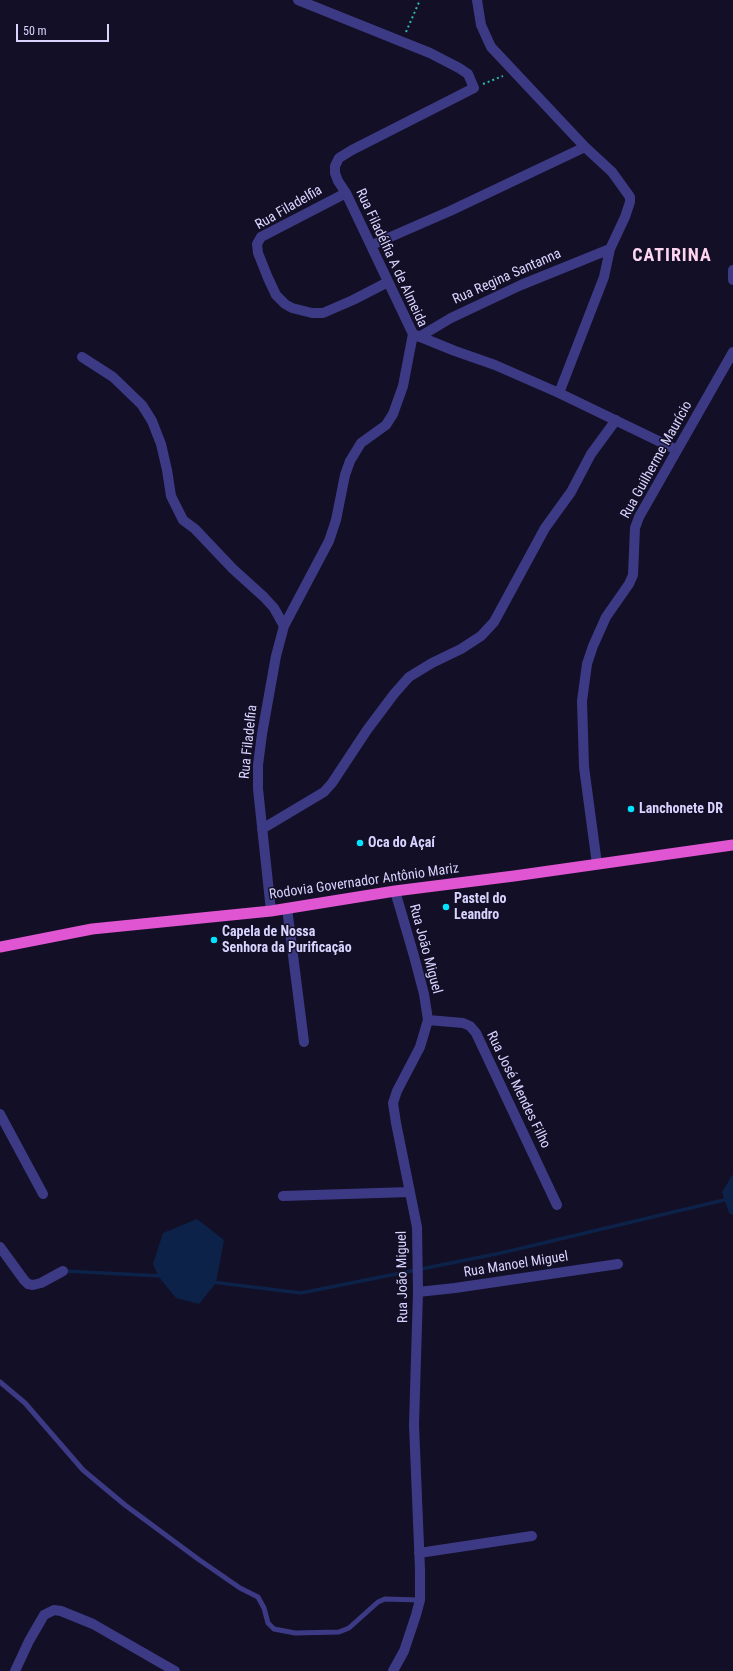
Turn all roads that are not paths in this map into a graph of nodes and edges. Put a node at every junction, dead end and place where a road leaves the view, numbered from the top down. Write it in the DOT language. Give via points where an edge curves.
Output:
graph roads {
  1 [pos="298,0"];
  2 [pos="477,0"];
  3 [pos="585,147"];
  4 [pos="346,193"];
  5 [pos="372,245"];
  6 [pos="610,249"];
  7 [pos="733,270"];
  8 [pos="733,280"];
  9 [pos="388,282"];
  10 [pos="416,336"];
  11 [pos="733,352"];
  12 [pos="82,357"];
  13 [pos="559,393"];
  14 [pos="616,420"];
  15 [pos="677,450"];
  16 [pos="284,626"];
  17 [pos="262,829"];
  18 [pos="733,845"];
  19 [pos="597,864"];
  20 [pos="395,891"];
  21 [pos="287,908"];
  22 [pos="271,911"];
  23 [pos="0,947"];
  24 [pos="428,1020"];
  25 [pos="304,1042"];
  26 [pos="0,1114"];
  27 [pos="410,1192"];
  28 [pos="43,1194"];
  29 [pos="283,1196"];
  30 [pos="557,1205"];
  31 [pos="0,1247"];
  32 [pos="618,1264"];
  33 [pos="63,1271"];
  34 [pos="418,1292"];
  35 [pos="0,1382"];
  36 [pos="532,1536"];
  37 [pos="420,1553"];
  38 [pos="420,1600"];
  39 [pos="15,1671"];
  40 [pos="175,1671"];
  41 [pos="393,1671"];
  1 -- 4 [label="street, Rua Filadélfia A de Almeida" via="459,68 468,74 474,88 339,158 335,173"];
  2 -- 3 [label="street" via="481,25 491,47"];
  3 -- 5 [label="street"];
  3 -- 6 [label="street" via="612,172 630,196 626,213"];
  4 -- 5 [label="street, Rua Filadélfia A de Almeida"];
  4 -- 9 [label="street, Rua Filadelfia" via="261,237 257,244 258,253 276,295 292,308 323,313"];
  5 -- 9 [label="street, Rua Filadélfia A de Almeida"];
  6 -- 10 [label="street, Rua Regina Santanna" via="521,285"];
  6 -- 13 [label="street" via="604,277"];
  7 -- 8 [label="street"];
  9 -- 10 [label="street, Rua Filadélfia A de Almeida"];
  10 -- 13 [label="street" via="495,365"];
  10 -- 16 [label="street, Rua Filadélfia A de Almeida" via="393,414 386,425 361,443 353,453 329,541"];
  11 -- 15 [label="street, Rua Guilherme Maurício"];
  12 -- 16 [label="street" via="114,377 142,404 161,444 171,496 183,520 264,597"];
  13 -- 14 [label="street"];
  14 -- 15 [label="street"];
  14 -- 17 [label="street" via="591,454 570,492 545,528 494,622 476,640 409,677 367,730 324,792"];
  15 -- 19 [label="street, Rua Guilherme Maurício" via="639,517 635,528 633,575 606,616 587,664 582,701 583,759"];
  16 -- 17 [label="street, Rua Filadelfia" via="267,702 258,765"];
  17 -- 22 [label="street, Rua Filadelfia"];
  18 -- 19 [label="highway, Rodovia Governador Antônio Mariz"];
  19 -- 20 [label="highway, Rodovia Governador Antônio Mariz"];
  20 -- 21 [label="highway, Rodovia Governador Antônio Mariz"];
  20 -- 24 [label="street, Rua João Miguel" via="424,994"];
  21 -- 22 [label="highway, Rodovia Governador Antônio Mariz"];
  21 -- 25 [label="street"];
  22 -- 23 [label="highway, Rodovia Governador Antônio Mariz" via="92,929"];
  24 -- 27 [label="street, Rua João Miguel" via="420,1047 396,1091 393,1102"];
  24 -- 30 [label="street, Rua José Mendes Filho" via="463,1022 476,1034"];
  26 -- 28 [label="street"];
  27 -- 29 [label="street"];
  27 -- 34 [label="street, Rua João Miguel" via="417,1227"];
  31 -- 33 [label="street" via="24,1280 33,1285"];
  32 -- 34 [label="street, Rua Manoel Miguel"];
  34 -- 37 [label="street, Rua João Miguel" via="414,1425"];
  35 -- 38 [label="lane" via="25,1403 83,1470 198,1559 240,1588 258,1597 268,1623 274,1629 294,1633 339,1632 349,1628 378,1602 385,1599"];
  36 -- 37 [label="street"];
  37 -- 38 [label="street, Rua João Miguel"];
  38 -- 41 [label="street, Rua João Miguel" via="404,1651"];
  39 -- 40 [label="street" via="44,1615 54,1610 93,1624"];
}
